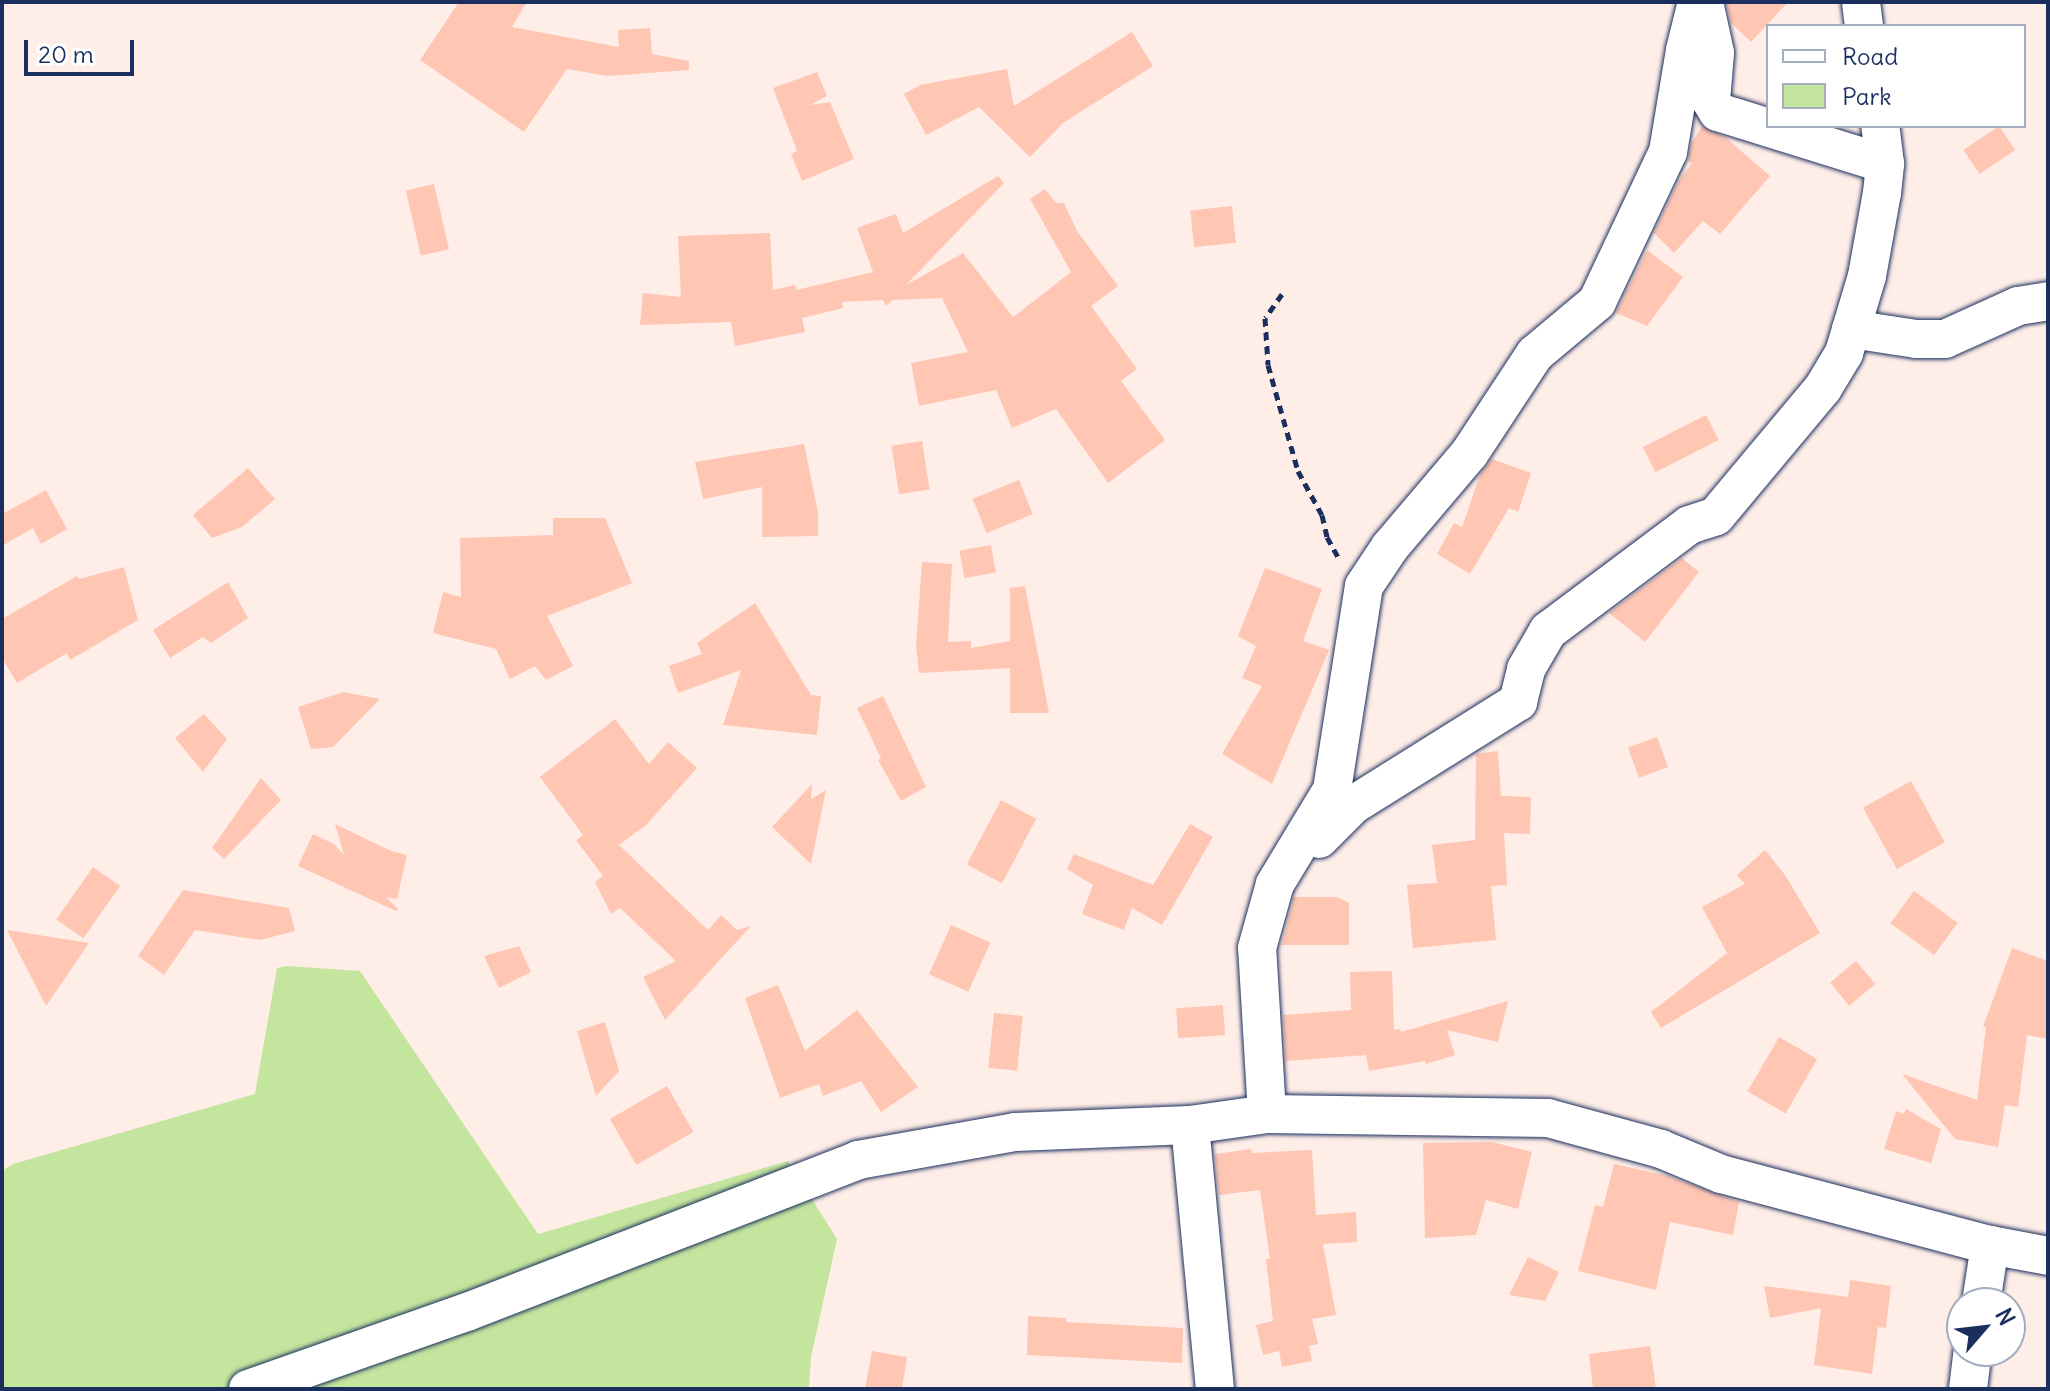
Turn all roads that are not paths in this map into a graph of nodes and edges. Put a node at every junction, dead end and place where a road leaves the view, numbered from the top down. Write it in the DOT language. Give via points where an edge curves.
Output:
graph roads {
  1 [pos="1697,2"];
  2 [pos="1704,2"];
  3 [pos="1861,2"];
  4 [pos="1864,24"];
  5 [pos="1766,127"];
  6 [pos="1769,128"];
  7 [pos="1880,128"];
  8 [pos="1885,164"];
  9 [pos="2048,301"];
  10 [pos="1851,329"];
  11 [pos="1275,884"];
  12 [pos="1267,1114"];
  13 [pos="1190,1125"];
  14 [pos="1990,1245"];
  15 [pos="2048,1256"];
  16 [pos="1983,1287"];
  17 [pos="1971,1367"];
  18 [pos="248,1389"];
  19 [pos="1215,1389"];
  20 [pos="1968,1389"];
  1 -- 11 [label="street" via="1668,152 1597,302 1535,354 1469,454 1364,586 1332,790"];
  2 -- 5 [label="street" via="1715,53 1711,101 1718,112"];
  3 -- 4 [label="street"];
  6 -- 8 [label="street"];
  7 -- 8 [label="street"];
  8 -- 10 [label="street" via="1875,238"];
  9 -- 10 [label="street" via="2018,306 1945,339"];
  10 -- 11 [label="street" via="1823,388 1716,516 1689,525 1548,631 1526,669 1518,702 1353,805"];
  11 -- 12 [label="street" via="1257,948"];
  12 -- 13 [label="street"];
  12 -- 14 [label="street" via="1548,1118 1661,1149 1721,1174"];
  13 -- 18 [label="street" via="1015,1132 858,1160 467,1312"];
  13 -- 19 [label="street"];
  14 -- 15 [label="street"];
  14 -- 16 [label="street"];
  17 -- 20 [label="street"];
}
